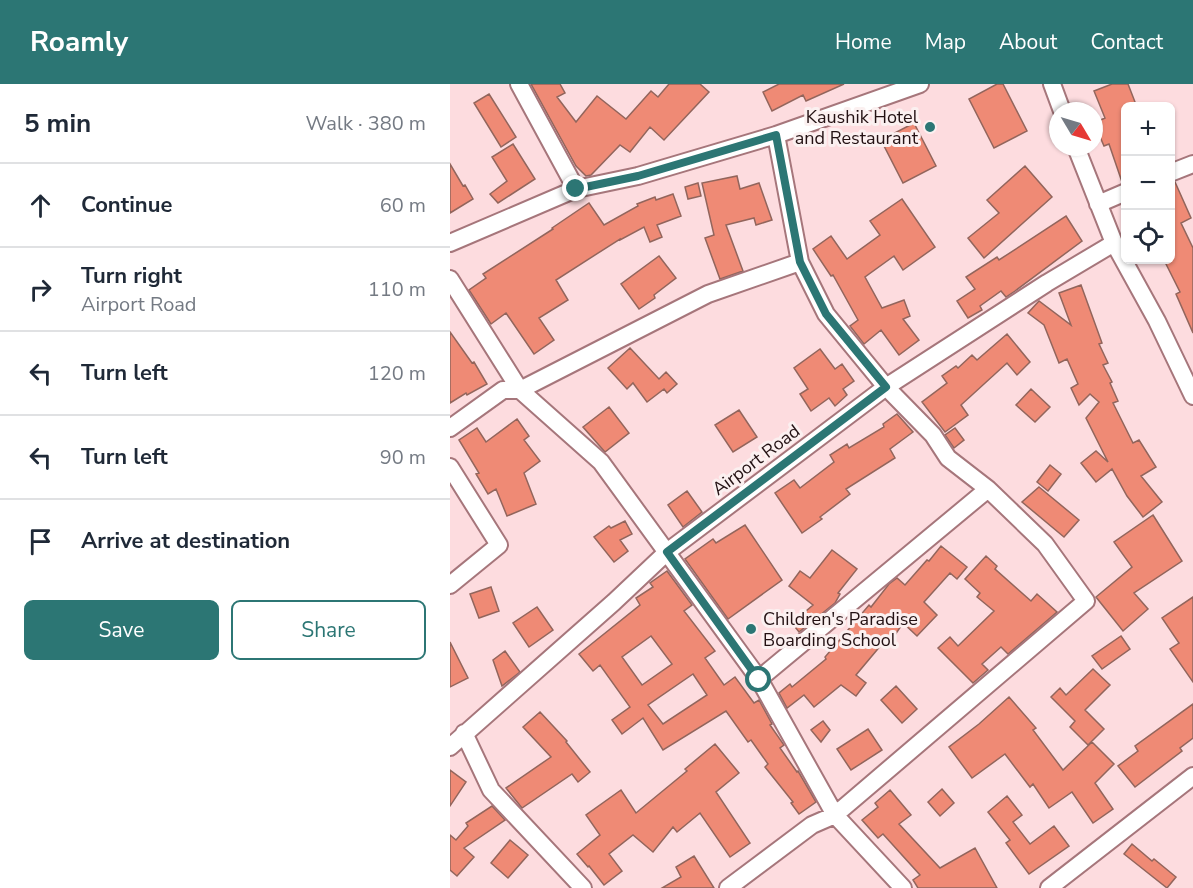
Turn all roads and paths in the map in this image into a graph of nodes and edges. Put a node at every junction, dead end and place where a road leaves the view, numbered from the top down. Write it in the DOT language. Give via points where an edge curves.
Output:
graph roads {
  1 [pos="519,84"];
  2 [pos="920,84"];
  3 [pos="1052,84"];
  4 [pos="1059,102"];
  5 [pos="776,135"];
  6 [pos="1079,156"];
  7 [pos="1193,164"];
  8 [pos="1175,171"];
  9 [pos="576,189"];
  10 [pos="1121,194"];
  11 [pos="1098,204"];
  12 [pos="450,243"];
  13 [pos="1114,243"];
  14 [pos="800,262"];
  15 [pos="450,279"];
  16 [pos="886,387"];
  17 [pos="520,390"];
  18 [pos="1193,396"];
  19 [pos="450,428"];
  20 [pos="450,467"];
  21 [pos="988,489"];
  22 [pos="667,552"];
  23 [pos="450,585"];
  24 [pos="759,680"];
  25 [pos="464,733"];
  26 [pos="450,747"];
  27 [pos="1193,776"];
  28 [pos="835,815"];
  29 [pos="583,888"];
  30 [pos="728,888"];
  31 [pos="903,888"];
  32 [pos="1049,888"];
  1 -- 9 [label="street"];
  2 -- 5 [label="street"];
  3 -- 4 [label="street"];
  5 -- 9 [label="street" via="638,176"];
  5 -- 14 [label="street"];
  6 -- 11 [label="street"];
  7 -- 8 [label="street"];
  9 -- 12 [label="street"];
  10 -- 11 [label="street"];
  11 -- 13 [label="street"];
  13 -- 16 [label="street, Airport Road"];
  13 -- 18 [label="street"];
  14 -- 16 [label="street" via="826,314"];
  14 -- 17 [label="street" via="708,294"];
  15 -- 17 [label="street"];
  16 -- 21 [label="street" via="933,435 948,458"];
  16 -- 22 [label="street, Airport Road"];
  17 -- 19 [label="street" via="503,390"];
  17 -- 22 [label="street" via="601,462"];
  20 -- 23 [label="street" via="500,545"];
  21 -- 24 [label="street"];
  21 -- 28 [label="street" via="1045,544 1086,601"];
  22 -- 24 [label="street"];
  22 -- 25 [label="street, Airport Road"];
  24 -- 28 [label="street"];
  25 -- 26 [label="street, Airport Road"];
  25 -- 29 [label="street" via="491,790"];
  27 -- 32 [label="street"];
  28 -- 30 [label="street" via="812,825"];
  28 -- 31 [label="street"];
}
